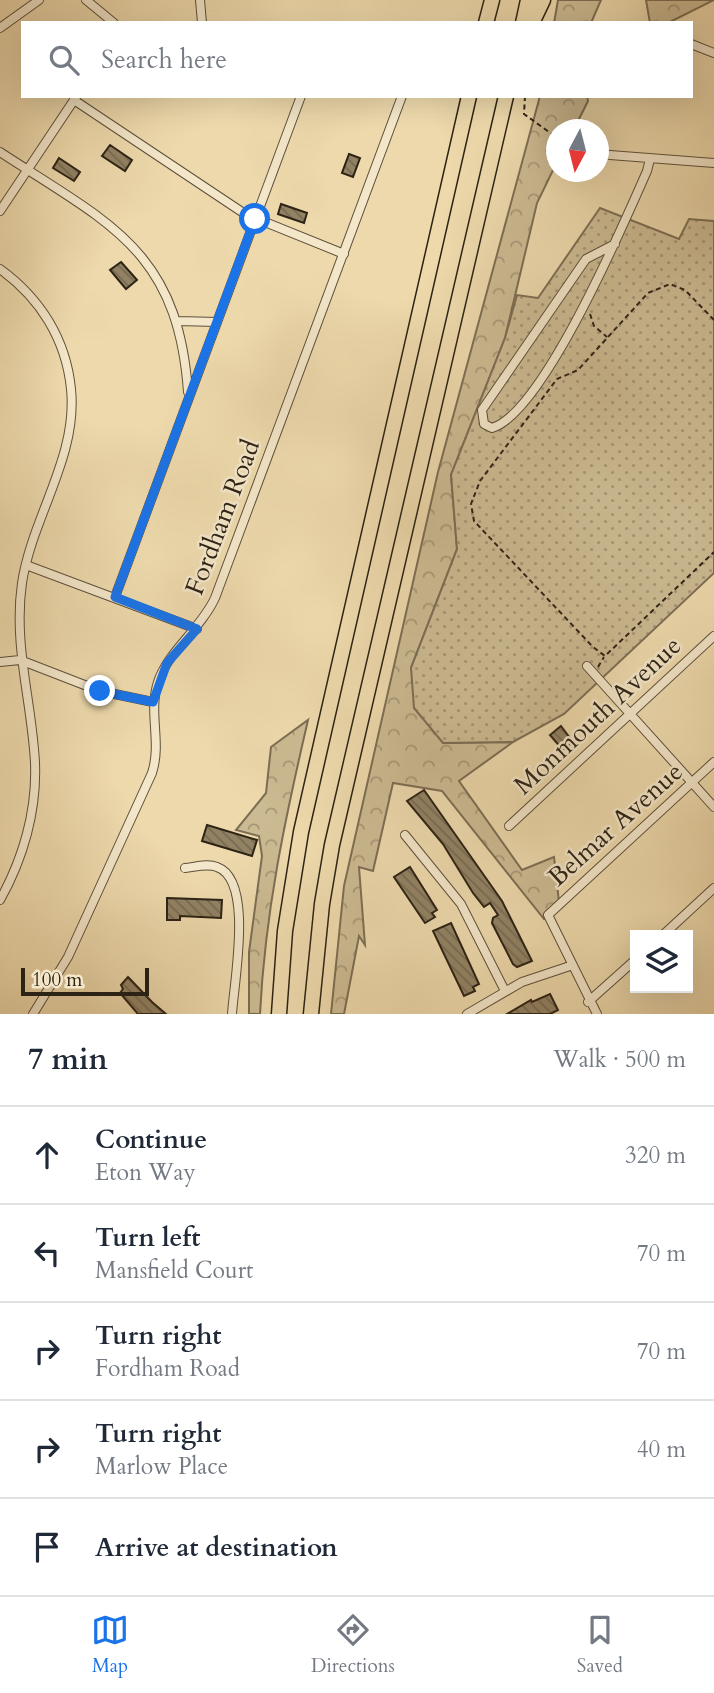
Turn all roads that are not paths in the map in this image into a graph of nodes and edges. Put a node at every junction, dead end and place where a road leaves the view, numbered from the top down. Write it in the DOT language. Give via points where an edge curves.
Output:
graph roads {
  1 [pos="39,0"];
  2 [pos="86,0"];
  3 [pos="200,0"];
  4 [pos="483,0"];
  5 [pos="492,0"];
  6 [pos="528,0"];
  7 [pos="543,0"];
  8 [pos="112,21"];
  9 [pos="202,21"];
  10 [pos="485,21"];
  11 [pos="486,21"];
  12 [pos="523,21"];
  13 [pos="533,21"];
  14 [pos="0,27"];
  15 [pos="693,45"];
  16 [pos="714,53"];
  17 [pos="76,98"];
  18 [pos="300,98"];
  19 [pos="401,98"];
  20 [pos="469,98"];
  21 [pos="506,98"];
  22 [pos="0,152"];
  23 [pos="610,155"];
  24 [pos="650,159"];
  25 [pos="714,163"];
  26 [pos="27,170"];
  27 [pos="0,211"];
  28 [pos="255,219"];
  29 [pos="615,244"];
  30 [pos="344,254"];
  31 [pos="0,269"];
  32 [pos="178,321"];
  33 [pos="217,322"];
  34 [pos="188,395"];
  35 [pos="26,565"];
  36 [pos="115,597"];
  37 [pos="197,629"];
  38 [pos="714,636"];
  39 [pos="20,660"];
  40 [pos="0,662"];
  41 [pos="587,666"];
  42 [pos="153,702"];
  43 [pos="629,714"];
  44 [pos="714,762"];
  45 [pos="692,783"];
  46 [pos="714,807"];
  47 [pos="509,826"];
  48 [pos="404,835"];
  49 [pos="185,868"];
  50 [pos="714,888"];
  51 [pos="0,901"];
  52 [pos="668,930"];
  53 [pos="630,964"];
  54 [pos="570,965"];
  55 [pos="505,991"];
  56 [pos="588,1002"];
  57 [pos="33,1014"];
  58 [pos="232,1014"];
  59 [pos="279,1014"];
  60 [pos="311,1014"];
  61 [pos="467,1014"];
  62 [pos="597,1014"];
  1 -- 14 [label="street"];
  2 -- 8 [label="street"];
  3 -- 9 [label="street"];
  4 -- 10 [label="highway"];
  5 -- 11 [label="highway"];
  6 -- 12 [label="highway"];
  7 -- 13 [label="highway"];
  15 -- 16 [label="street"];
  17 -- 26 [label="street"];
  17 -- 28 [label="street"];
  18 -- 28 [label="street"];
  19 -- 30 [label="street, Fordham Road"];
  20 -- 59 [label="highway" via="301,832 285,931"];
  21 -- 60 [label="highway" via="334,833"];
  22 -- 26 [label="street"];
  23 -- 24 [label="street"];
  24 -- 25 [label="street"];
  24 -- 29 [label="street"];
  26 -- 27 [label="street"];
  26 -- 32 [label="street" via="129,242 157,276"];
  28 -- 30 [label="street"];
  28 -- 33 [label="street"];
  29 -- 29 [label="street" via="586,259 482,410 484,424 492,429 503,425 518,410 558,354"];
  30 -- 37 [label="street, Fordham Road" via="215,598"];
  31 -- 35 [label="street" via="25,289 48,319 64,355 71,391 68,440"];
  32 -- 33 [label="street"];
  32 -- 34 [label="street"];
  33 -- 34 [label="street"];
  34 -- 36 [label="street"];
  35 -- 36 [label="street"];
  35 -- 39 [label="street" via="19,610"];
  36 -- 37 [label="street"];
  37 -- 42 [label="street, Fordham Road" via="167,663"];
  38 -- 43 [label="street, Monmouth Avenue"];
  39 -- 40 [label="street"];
  39 -- 42 [label="street" via="100,691"];
  39 -- 51 [label="street" via="32,734 33,800 19,859"];
  41 -- 43 [label="street"];
  42 -- 57 [label="street, Fordham Road" via="157,748 152,773 68,957"];
  43 -- 45 [label="street"];
  43 -- 47 [label="street, Monmouth Avenue"];
  44 -- 45 [label="street, Belmar Avenue"];
  45 -- 46 [label="street"];
  45 -- 54 [label="street, Belmar Avenue" via="551,911 547,918"];
  48 -- 55 [label="street" via="461,904"];
  49 -- 58 [label="street" via="217,866 229,874 237,889 240,909"];
  50 -- 52 [label="street"];
  53 -- 56 [label="street"];
  54 -- 55 [label="street"];
  54 -- 56 [label="street"];
  55 -- 61 [label="street"];
  56 -- 62 [label="street"];
}
